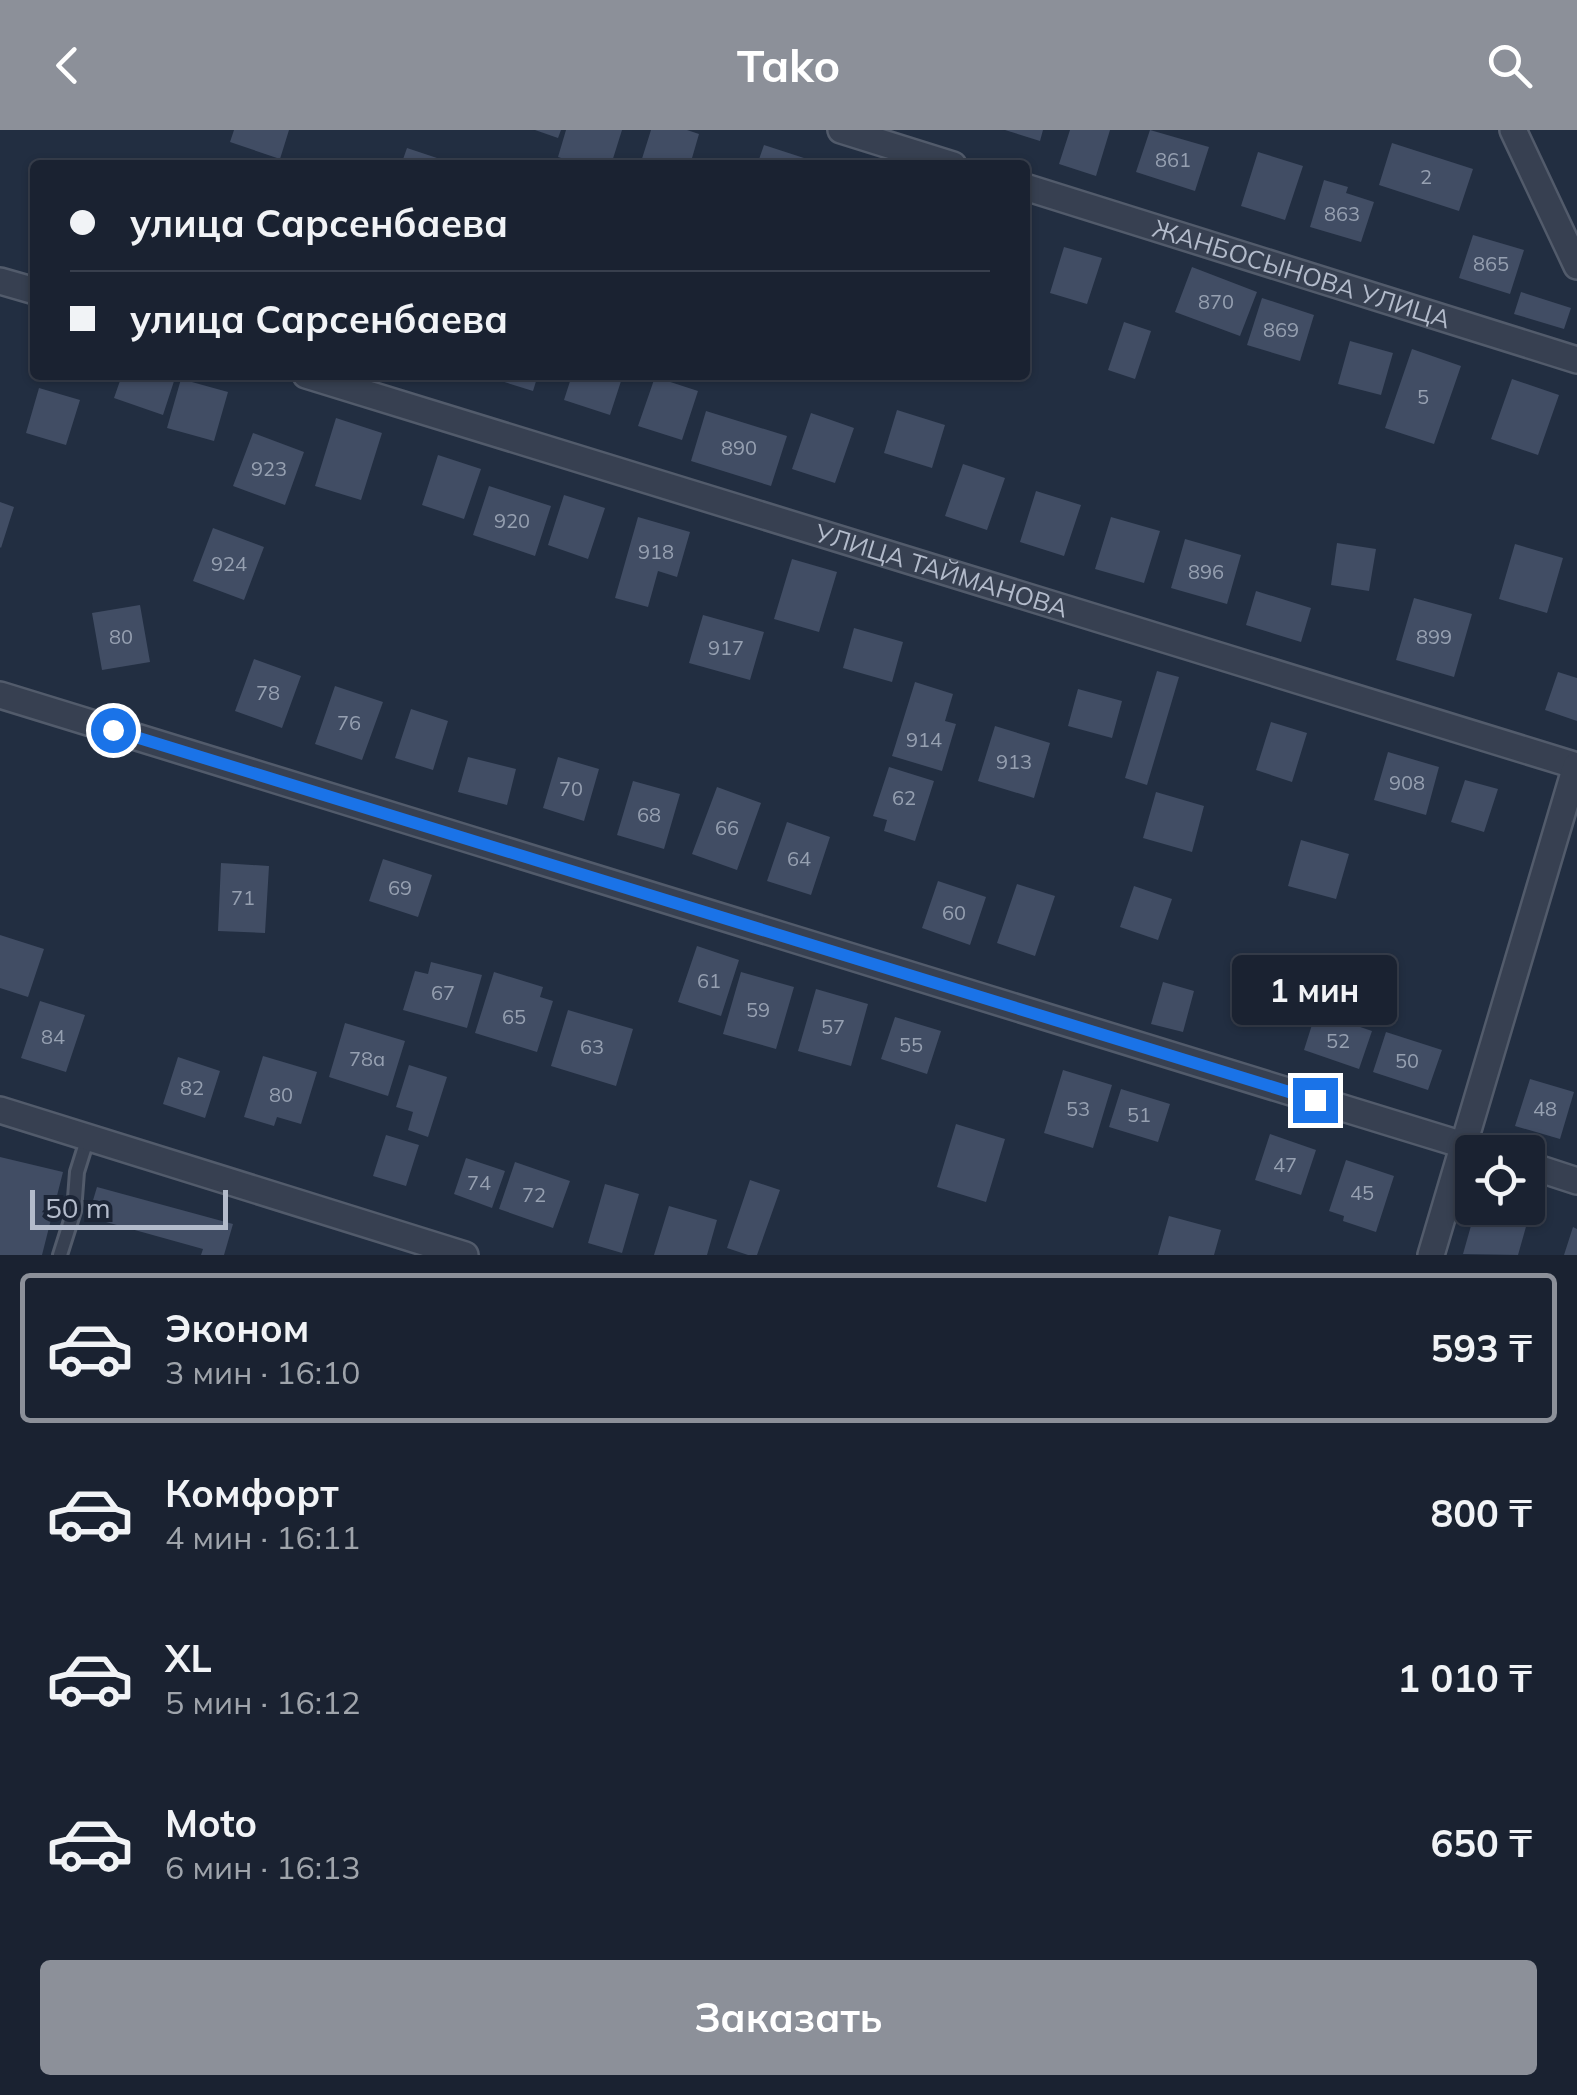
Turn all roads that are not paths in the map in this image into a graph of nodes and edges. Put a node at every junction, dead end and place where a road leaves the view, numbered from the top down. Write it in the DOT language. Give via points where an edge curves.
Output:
graph roads {
  1 [pos="841,130"];
  2 [pos="1513,130"];
  3 [pos="937,160"];
  4 [pos="1030,190"];
  5 [pos="1577,266"];
  6 [pos="0,281"];
  7 [pos="30,290"];
  8 [pos="1577,360"];
  9 [pos="322,380"];
  10 [pos="0,695"];
  11 [pos="1577,766"];
  12 [pos="0,1110"];
  13 [pos="1480,1135"];
  14 [pos="88,1138"];
  15 [pos="1455,1143"];
  16 [pos="1545,1171"];
  17 [pos="1577,1181"];
  18 [pos="1455,1198"];
  19 [pos="60,1255"];
  20 [pos="465,1255"];
  21 [pos="1431,1255"];
  1 -- 3 [label="street"];
  2 -- 5 [label="street"];
  4 -- 8 [label="street, ЖАНБОСЫНОВА УЛИЦА"];
  6 -- 7 [label="street"];
  9 -- 11 [label="street, УЛИЦА ТАЙМАНОВА"];
  10 -- 15 [label="street"];
  11 -- 13 [label="street"];
  12 -- 14 [label="street"];
  14 -- 19 [label="lane"];
  14 -- 20 [label="street"];
  16 -- 17 [label="street"];
  18 -- 21 [label="street"];
}
